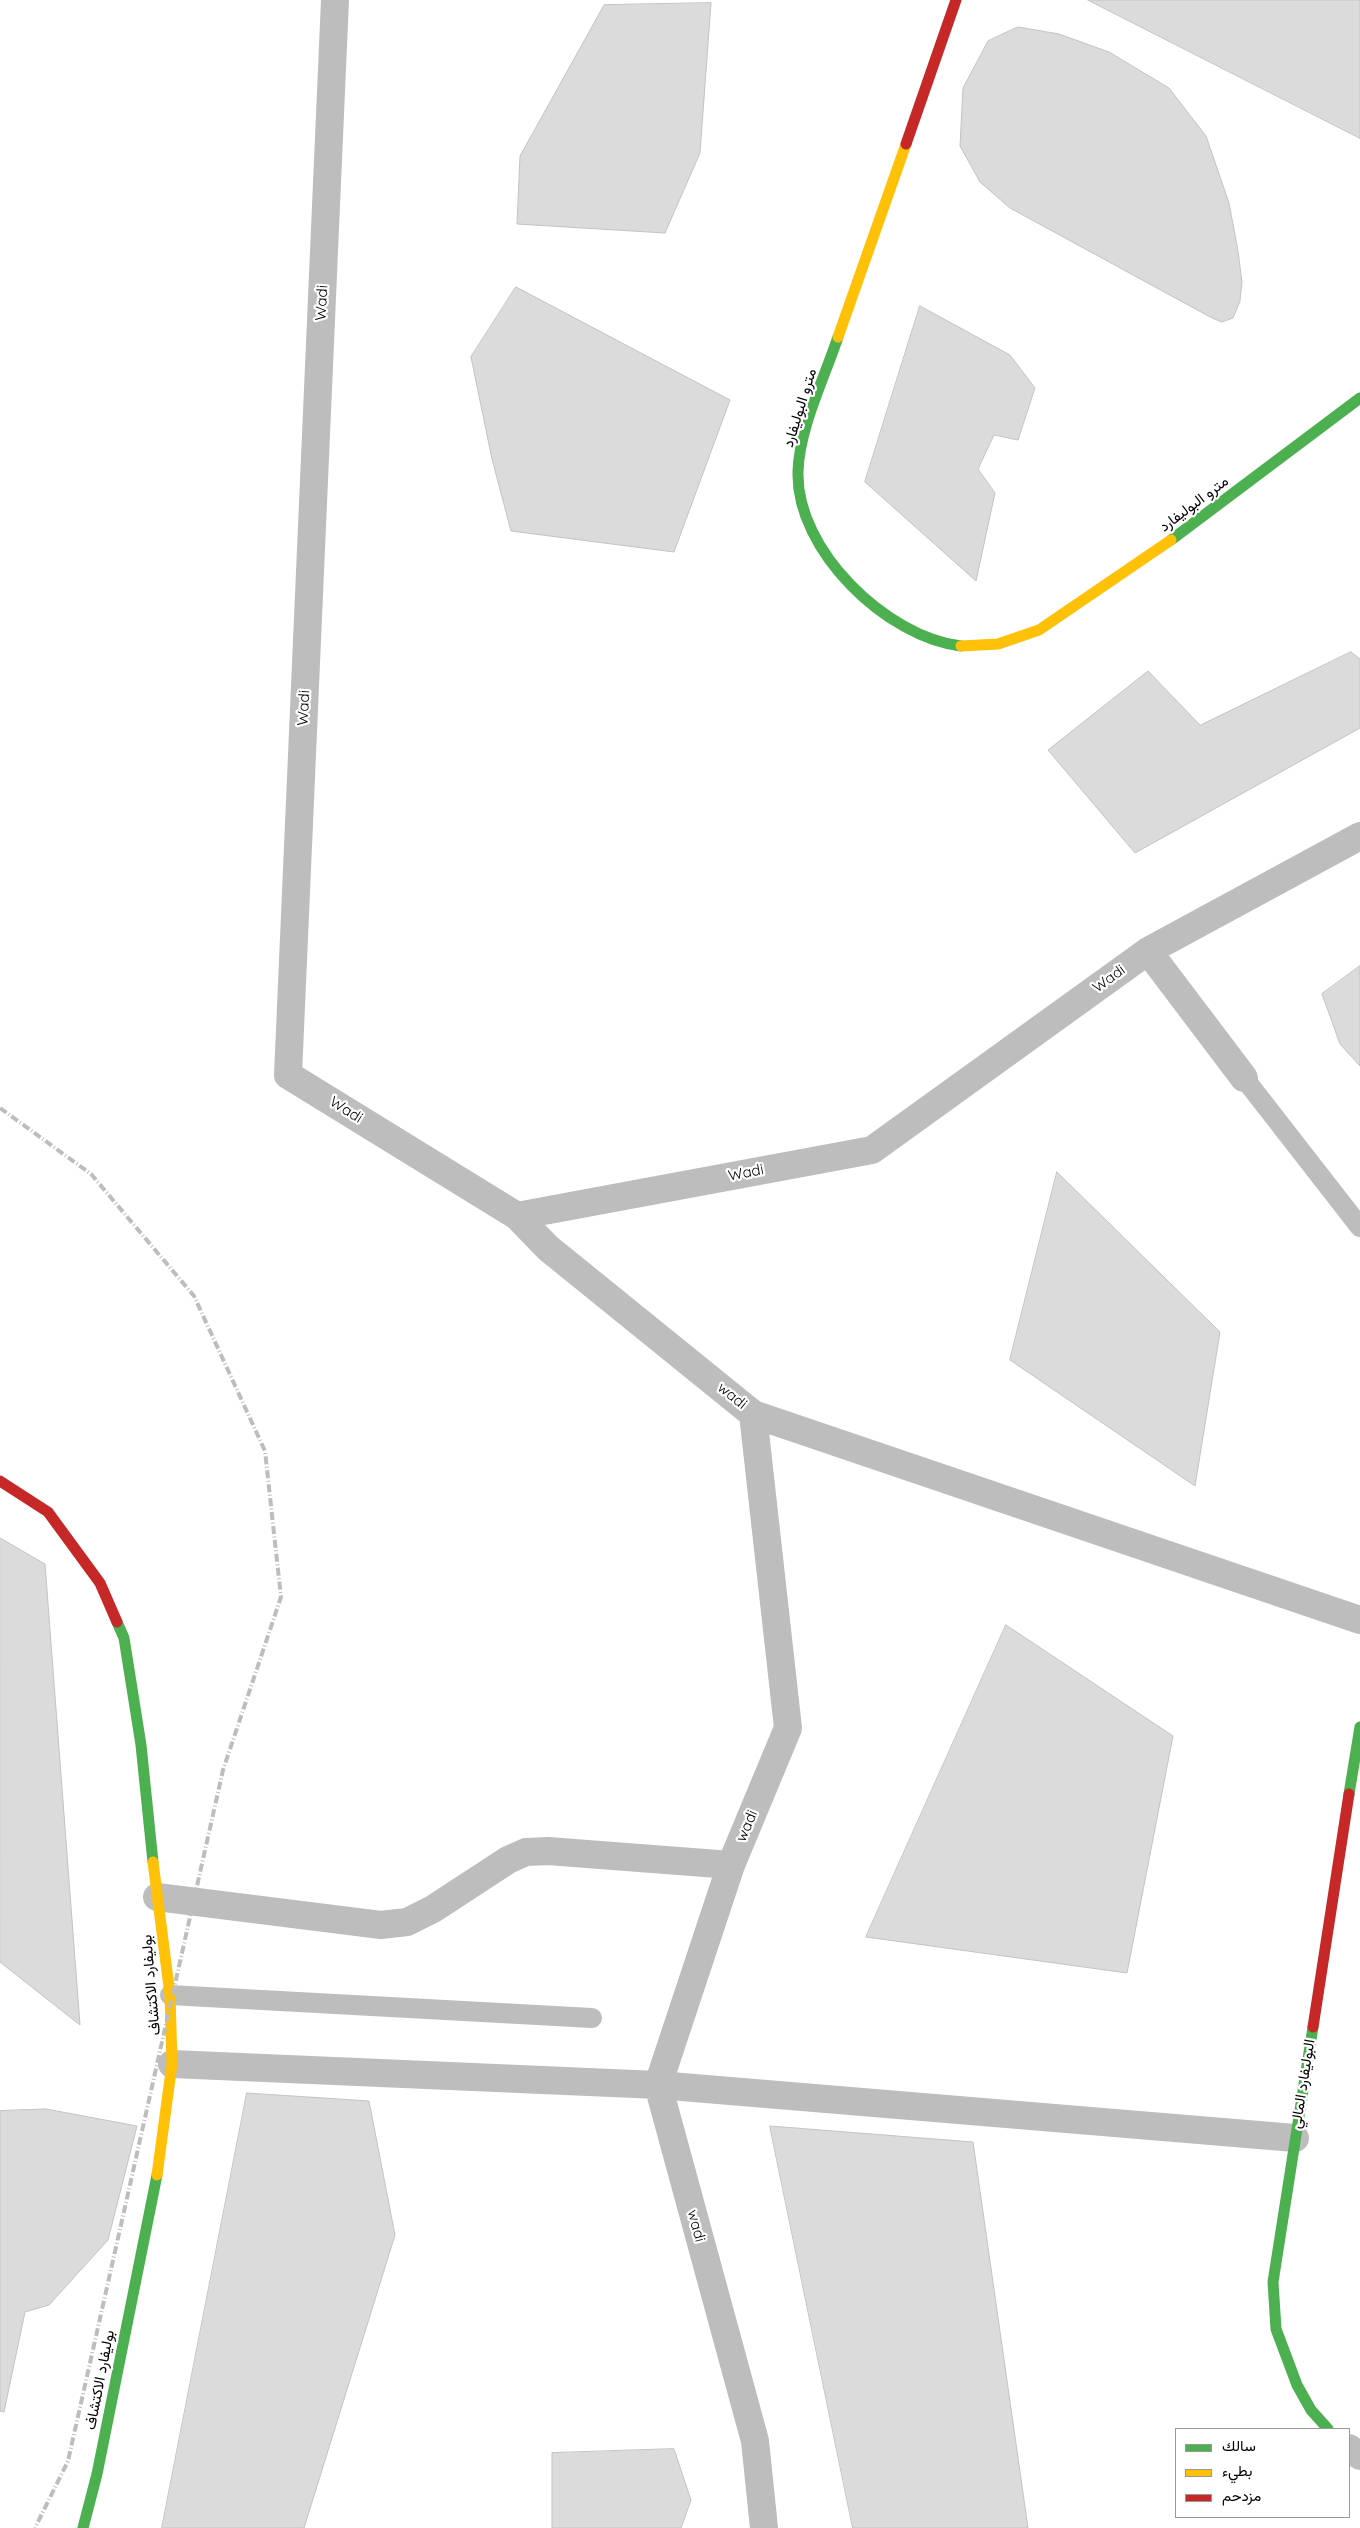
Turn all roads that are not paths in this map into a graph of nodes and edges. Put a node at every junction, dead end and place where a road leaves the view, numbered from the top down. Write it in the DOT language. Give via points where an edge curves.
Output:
graph roads {
  1 [pos="335,0"];
  2 [pos="956,0"];
  3 [pos="1360,398"];
  4 [pos="1360,836"];
  5 [pos="1148,951"];
  6 [pos="1244,1078"];
  7 [pos="517,1216"];
  8 [pos="1360,1226"];
  9 [pos="753,1414"];
  10 [pos="0,1481"];
  11 [pos="1360,1620"];
  12 [pos="1360,1728"];
  13 [pos="731,1865"];
  14 [pos="157,1896"];
  15 [pos="170,1995"];
  16 [pos="592,2018"];
  17 [pos="172,2064"];
  18 [pos="658,2085"];
  19 [pos="1295,2138"];
  20 [pos="1327,2428"];
  21 [pos="82,2528"];
  22 [pos="764,2528"];
  1 -- 7 [label="street, Wadi" via="288,1075"];
  2 -- 3 [label="street, مترو البوليفارد" via="802,444 798,475 804,514 823,552 856,589 894,622 923,637 954,644 998,644 1042,631 1136,566"];
  4 -- 5 [label="street, Wadi"];
  5 -- 6 [label="street"];
  5 -- 7 [label="street, Wadi" via="872,1150"];
  6 -- 8 [label="lane"];
  7 -- 9 [label="street, wadi" via="548,1248"];
  9 -- 11 [label="street"];
  9 -- 13 [label="street, wadi" via="788,1728"];
  10 -- 14 [label="street, بوليفارد الاكتشاف" via="54,1519 100,1583 124,1638 141,1745"];
  12 -- 19 [label="street, البوليفارد المالي"];
  13 -- 14 [label="street" via="526,1852 508,1860 433,1909 407,1922 381,1925"];
  13 -- 18 [label="street, wadi"];
  14 -- 15 [label="street, بوليفارد الاكتشاف"];
  15 -- 16 [label="lane"];
  15 -- 17 [label="street, بوليفارد الاكتشاف"];
  17 -- 18 [label="street"];
  17 -- 21 [label="street, بوليفارد الاكتشاف" via="158,2169 97,2474"];
  18 -- 19 [label="street"];
  18 -- 22 [label="street, wadi" via="755,2441"];
  19 -- 20 [label="street, البوليفارد المالي" via="1273,2282 1276,2329 1296,2385"];
}
